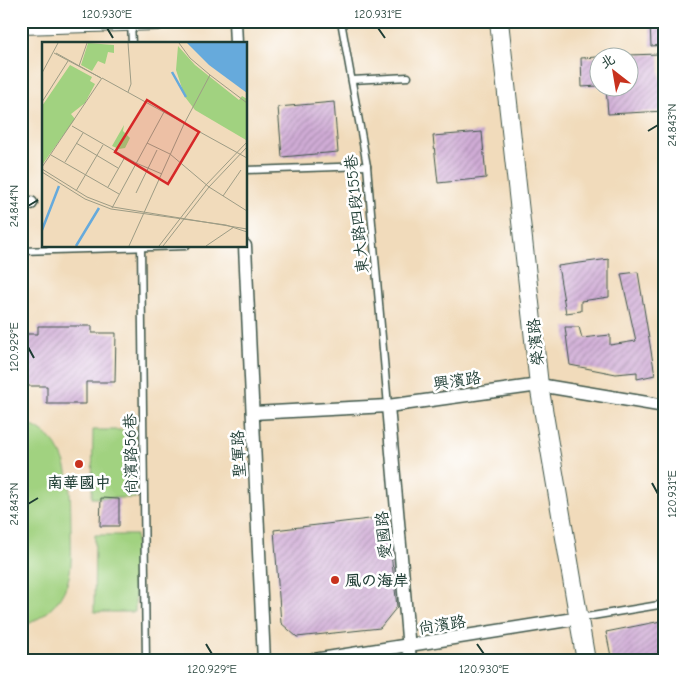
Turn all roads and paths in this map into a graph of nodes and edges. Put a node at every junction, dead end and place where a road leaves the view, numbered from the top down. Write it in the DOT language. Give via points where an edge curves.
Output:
graph roads {
  1 [pos="158,21"];
  2 [pos="235,21"];
  3 [pos="341,21"];
  4 [pos="499,21"];
  5 [pos="131,22"];
  6 [pos="59,23"];
  7 [pos="21,25"];
  8 [pos="132,42"];
  9 [pos="236,42"];
  10 [pos="408,77"];
  11 [pos="352,80"];
  12 [pos="367,166"];
  13 [pos="248,170"];
  14 [pos="117,248"];
  15 [pos="141,248"];
  16 [pos="246,248"];
  17 [pos="21,252"];
  18 [pos="539,385"];
  19 [pos="388,406"];
  20 [pos="665,406"];
  21 [pos="253,413"];
  22 [pos="665,604"];
  23 [pos="580,618"];
  24 [pos="409,646"];
  25 [pos="146,661"];
  26 [pos="264,661"];
  27 [pos="308,661"];
  28 [pos="410,661"];
  29 [pos="586,661"];
  1 -- 5 [label="street"];
  2 -- 9 [label="street"];
  3 -- 11 [label="lane, 東大路四段155巷"];
  4 -- 18 [label="street, 榮濱路"];
  5 -- 6 [label="street"];
  5 -- 8 [label="lane"];
  6 -- 7 [label="street"];
  10 -- 11 [label="lane"];
  11 -- 12 [label="lane, 東大路四段155巷"];
  12 -- 13 [label="lane"];
  12 -- 19 [label="lane, 東大路四段155巷"];
  14 -- 17 [label="lane"];
  15 -- 25 [label="lane, 尚濱路56巷"];
  16 -- 21 [label="street, 聖軍路"];
  18 -- 19 [label="street, 興濱路"];
  18 -- 20 [label="street, 興濱路"];
  18 -- 23 [label="street, 榮濱路"];
  19 -- 21 [label="street, 興濱路"];
  19 -- 24 [label="street, 愛國路"];
  21 -- 26 [label="street, 聖軍路"];
  22 -- 23 [label="lane"];
  23 -- 24 [label="street, 尚濱路"];
  23 -- 29 [label="street, 榮濱路"];
  24 -- 27 [label="street, 尚濱路"];
  24 -- 28 [label="street, 愛國路"];
}
